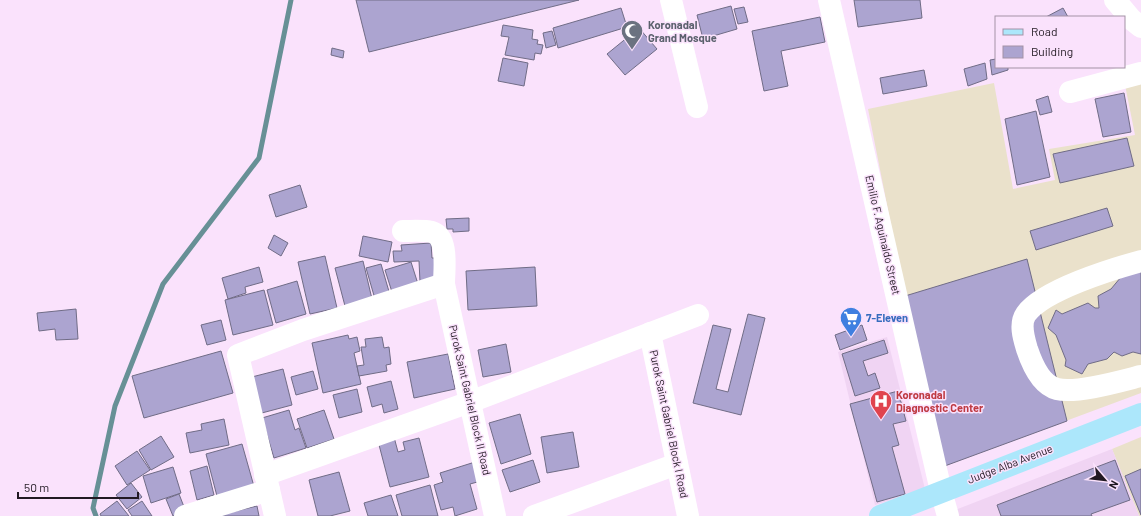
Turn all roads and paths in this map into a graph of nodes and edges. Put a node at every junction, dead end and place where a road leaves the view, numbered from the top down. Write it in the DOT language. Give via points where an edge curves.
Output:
graph roads {
  1 [pos="671,0"];
  2 [pos="829,0"];
  3 [pos="1115,0"];
  4 [pos="1141,27"];
  5 [pos="1141,73"];
  6 [pos="1070,92"];
  7 [pos="697,107"];
  8 [pos="403,231"];
  9 [pos="1141,261"];
  10 [pos="444,284"];
  11 [pos="698,315"];
  12 [pos="650,333"];
  13 [pos="1141,376"];
  14 [pos="470,402"];
  15 [pos="1141,414"];
  16 [pos="677,464"];
  17 [pos="267,482"];
  18 [pos="941,491"];
  19 [pos="186,516"];
  20 [pos="275,516"];
  21 [pos="495,516"];
  22 [pos="534,516"];
  23 [pos="688,516"];
  24 [pos="880,516"];
  25 [pos="948,516"];
  1 -- 7 [label="street"];
  2 -- 18 [label="street, Emilio F. Aguinaldo Street"];
  3 -- 4 [label="street"];
  5 -- 6 [label="street"];
  8 -- 10 [label="street, Purok Saint Gabriel Block II Road" via="433,232 441,240 444,253"];
  9 -- 13 [label="street" via="1071,285 1044,299 1025,315 1022,328 1030,358 1037,372 1048,385 1057,390 1094,387"];
  10 -- 14 [label="street, Purok Saint Gabriel Block II Road"];
  10 -- 17 [label="street" via="303,330 238,355"];
  11 -- 12 [label="street"];
  12 -- 14 [label="street"];
  12 -- 16 [label="street, Purok Saint Gabriel Block I Road"];
  14 -- 17 [label="street"];
  14 -- 21 [label="street, Purok Saint Gabriel Block II Road"];
  15 -- 18 [label="main road, Judge Alba Avenue"];
  16 -- 22 [label="street"];
  16 -- 23 [label="street, Purok Saint Gabriel Block I Road"];
  17 -- 19 [label="street"];
  17 -- 20 [label="street"];
  18 -- 24 [label="main road, Judge Alba Avenue"];
  18 -- 25 [label="street, Emilio F. Aguinaldo Street"];
}
